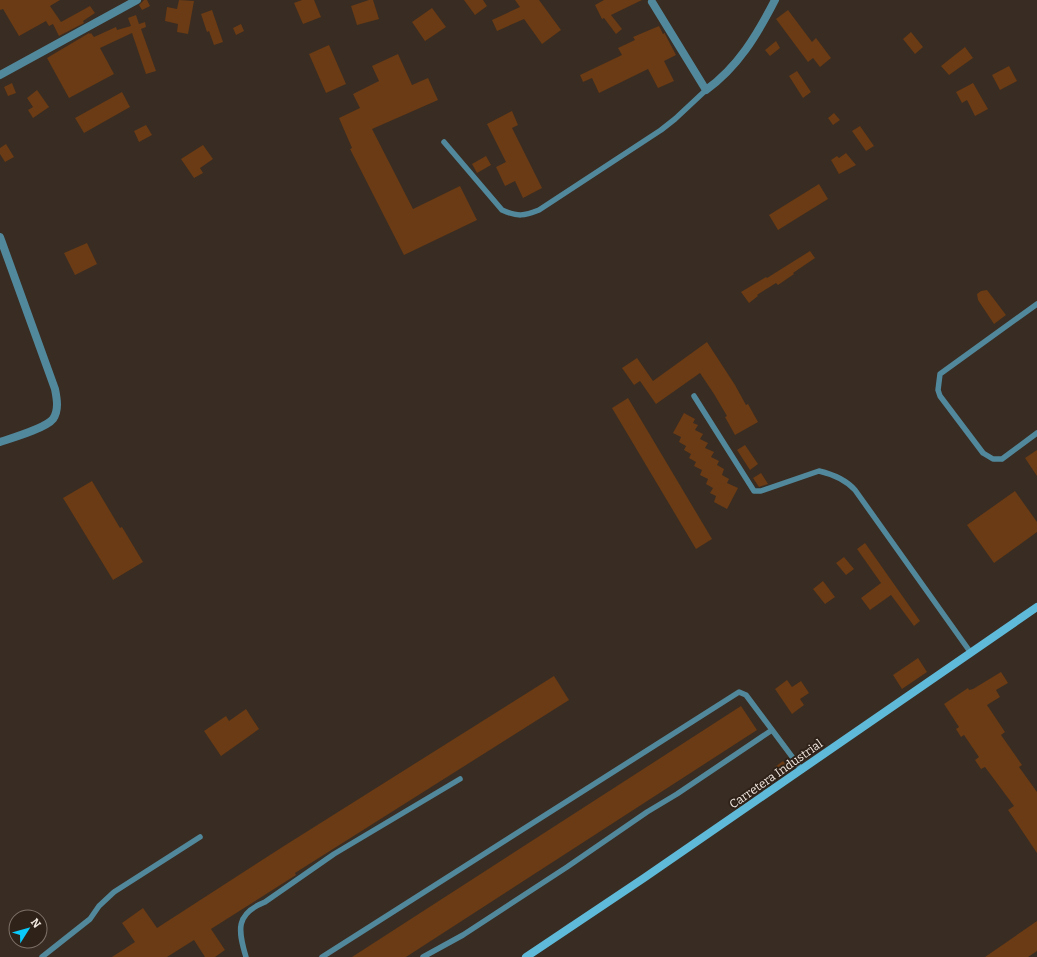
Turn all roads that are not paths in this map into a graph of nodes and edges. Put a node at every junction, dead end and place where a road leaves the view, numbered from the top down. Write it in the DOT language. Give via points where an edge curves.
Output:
graph roads {
  1 [pos="137,0"];
  2 [pos="775,0"];
  3 [pos="652,2"];
  4 [pos="0,75"];
  5 [pos="706,90"];
  6 [pos="444,142"];
  7 [pos="0,237"];
  8 [pos="1037,304"];
  9 [pos="694,396"];
  10 [pos="1037,433"];
  11 [pos="0,442"];
  12 [pos="1037,607"];
  13 [pos="971,653"];
  14 [pos="772,730"];
  15 [pos="802,770"];
  16 [pos="460,779"];
  17 [pos="200,838"];
  18 [pos="42,957"];
  19 [pos="246,957"];
  20 [pos="322,957"];
  21 [pos="423,957"];
  22 [pos="526,957"];
  1 -- 4 [label="street"];
  2 -- 5 [label="street" via="738,61"];
  3 -- 5 [label="street"];
  5 -- 6 [label="lane" via="661,130 539,210 525,215 513,215 502,210"];
  7 -- 11 [label="street" via="58,402 53,419 46,425"];
  8 -- 10 [label="lane" via="940,374 938,390 983,453 994,459 1002,459"];
  9 -- 13 [label="lane" via="754,490 761,491 819,471 849,483"];
  12 -- 13 [label="main road, Carretera Industrial"];
  13 -- 15 [label="main road, Carretera Industrial"];
  14 -- 15 [label="lane"];
  14 -- 20 [label="lane" via="746,695 739,692"];
  14 -- 21 [label="lane" via="528,892"];
  15 -- 22 [label="main road, Carretera Industrial"];
  16 -- 19 [label="lane" via="334,854 254,907 246,914 241,925 240,938"];
  17 -- 18 [label="lane" via="114,892 90,919"];
}
